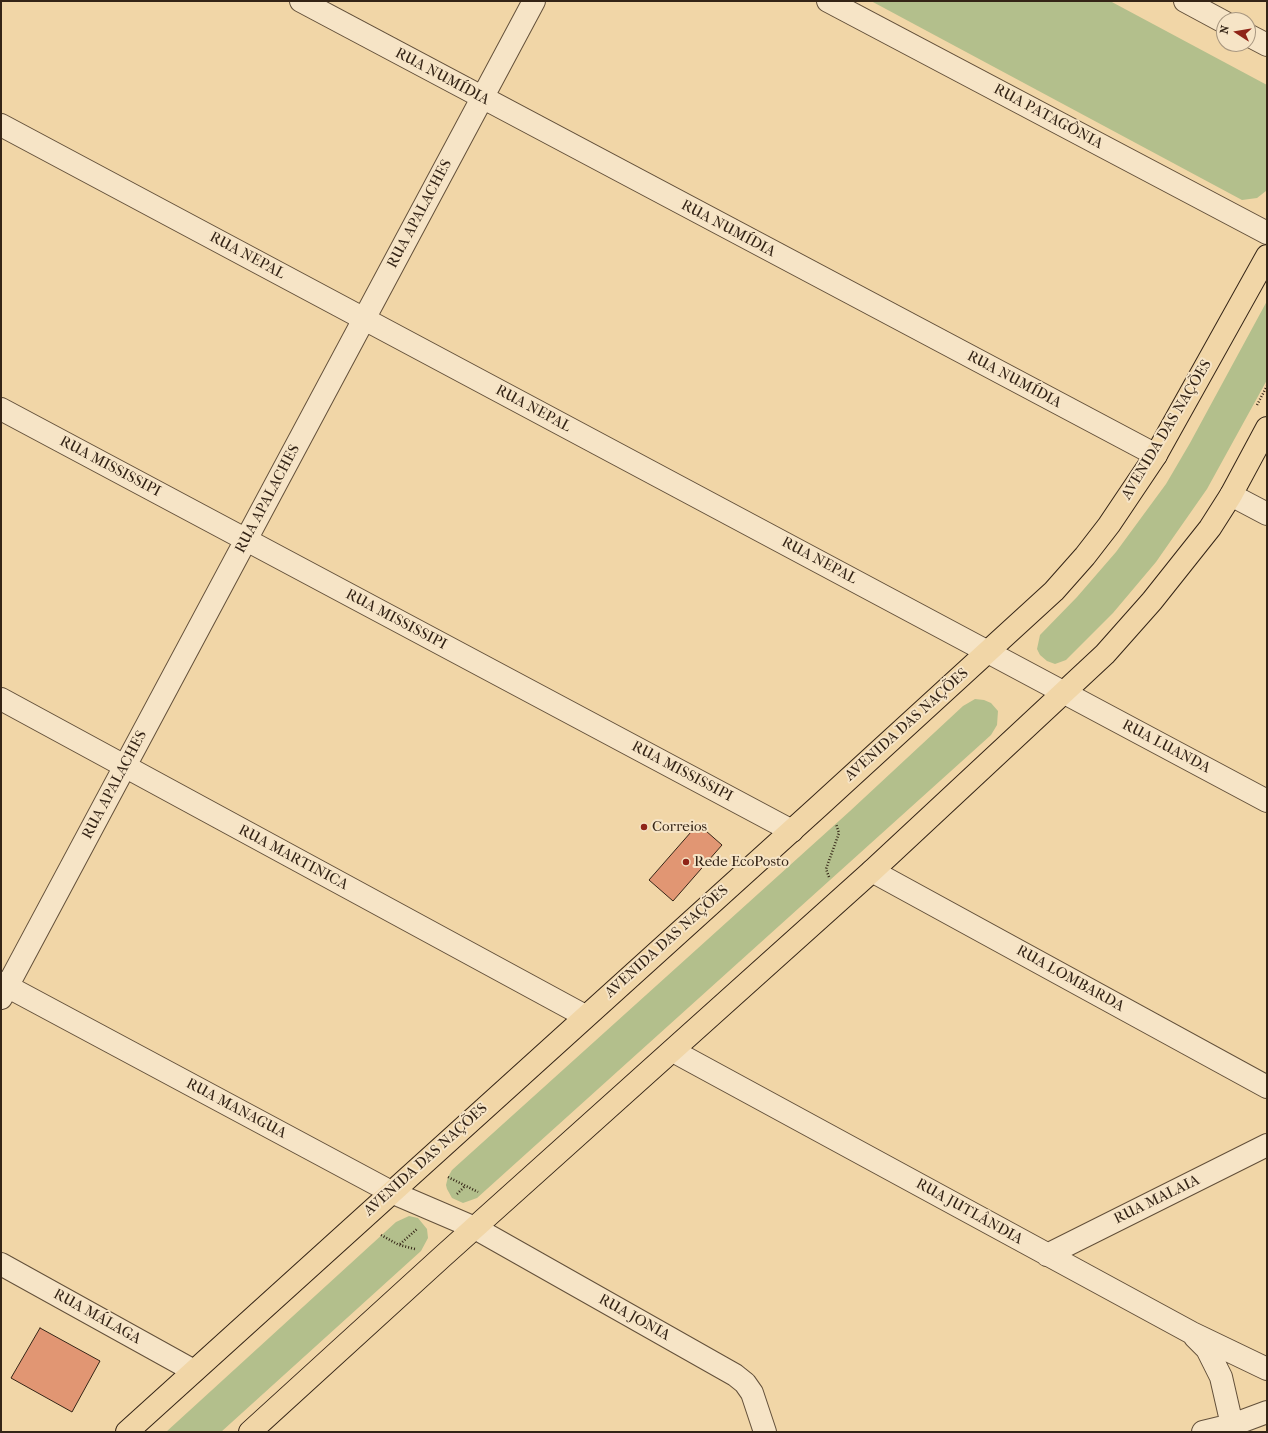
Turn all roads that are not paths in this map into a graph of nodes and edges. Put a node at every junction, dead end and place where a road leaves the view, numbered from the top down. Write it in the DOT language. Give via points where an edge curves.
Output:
graph roads {
  1 [pos="301,1"];
  2 [pos="534,1"];
  3 [pos="828,1"];
  4 [pos="1185,1"];
  5 [pos="1216,18"];
  6 [pos="1256,39"];
  7 [pos="1267,45"];
  8 [pos="482,98"];
  9 [pos="1,125"];
  10 [pos="1267,233"];
  11 [pos="1267,256"];
  12 [pos="364,319"];
  13 [pos="1,409"];
  14 [pos="1267,428"];
  15 [pos="1156,456"];
  16 [pos="1231,495"];
  17 [pos="1267,514"];
  18 [pos="246,540"];
  19 [pos="988,652"];
  20 [pos="1065,692"];
  21 [pos="1,699"];
  22 [pos="125,767"];
  23 [pos="1267,801"];
  24 [pos="792,831"];
  25 [pos="872,871"];
  26 [pos="3,989"];
  27 [pos="585,1016"];
  28 [pos="673,1051"];
  29 [pos="1267,1087"];
  30 [pos="1267,1146"];
  31 [pos="392,1192"];
  32 [pos="475,1228"];
  33 [pos="1047,1255"];
  34 [pos="1,1264"];
  35 [pos="1192,1334"];
  36 [pos="1267,1369"];
  37 [pos="194,1370"];
  38 [pos="1267,1412"];
  39 [pos="1232,1425"];
  40 [pos="127,1432"];
  41 [pos="250,1432"];
  42 [pos="766,1432"];
  43 [pos="1203,1432"];
  1 -- 8 [label="street, RUA NUMÍDIA"];
  2 -- 8 [label="street, RUA APALACHES"];
  3 -- 10 [label="street, RUA PATAGÔNIA"];
  4 -- 5 [label="street"];
  6 -- 7 [label="street"];
  8 -- 12 [label="street, RUA APALACHES"];
  8 -- 15 [label="street, RUA NUMÍDIA"];
  9 -- 12 [label="street, RUA NEPAL"];
  11 -- 15 [label="main road, AVENIDA DAS NAÇÕES"];
  12 -- 18 [label="street, RUA APALACHES"];
  12 -- 19 [label="street, RUA NEPAL"];
  13 -- 18 [label="street, RUA MISSISSIPI"];
  14 -- 16 [label="main road"];
  15 -- 19 [label="main road, AVENIDA DAS NAÇÕES" via="1085,556 1054,590"];
  16 -- 17 [label="street"];
  16 -- 20 [label="main road" via="1210,528 1152,602 1105,654"];
  18 -- 22 [label="street, RUA APALACHES"];
  18 -- 24 [label="street, RUA MISSISSIPI"];
  19 -- 20 [label="street, RUA NEPAL"];
  19 -- 24 [label="main road, AVENIDA DAS NAÇÕES"];
  20 -- 23 [label="street, RUA LUANDA"];
  20 -- 25 [label="main road"];
  21 -- 22 [label="street, RUA MARTINICA"];
  22 -- 26 [label="street, RUA APALACHES"];
  22 -- 27 [label="street, RUA MARTINICA"];
  24 -- 27 [label="main road, AVENIDA DAS NAÇÕES"];
  25 -- 28 [label="main road"];
  25 -- 29 [label="street, RUA LOMBARDA"];
  26 -- 31 [label="street, RUA MANAGUA"];
  27 -- 31 [label="main road, AVENIDA DAS NAÇÕES"];
  28 -- 32 [label="main road"];
  28 -- 33 [label="street, RUA JUTLÂNDIA"];
  30 -- 33 [label="street, RUA MALAIA"];
  31 -- 32 [label="street, RUA MANAGUA"];
  31 -- 37 [label="main road, AVENIDA DAS NAÇÕES"];
  32 -- 41 [label="main road"];
  32 -- 42 [label="street, RUA JONIA" via="735,1375 752,1393"];
  33 -- 35 [label="street, RUA JUTLÂNDIA"];
  34 -- 37 [label="street, RUA MÁLAGA"];
  35 -- 36 [label="street, RUA JUTLÂNDIA"];
  35 -- 39 [label="street" via="1207,1349 1221,1377"];
  37 -- 40 [label="main road, AVENIDA DAS NAÇÕES"];
  38 -- 39 [label="street"];
  39 -- 43 [label="street"];
}
